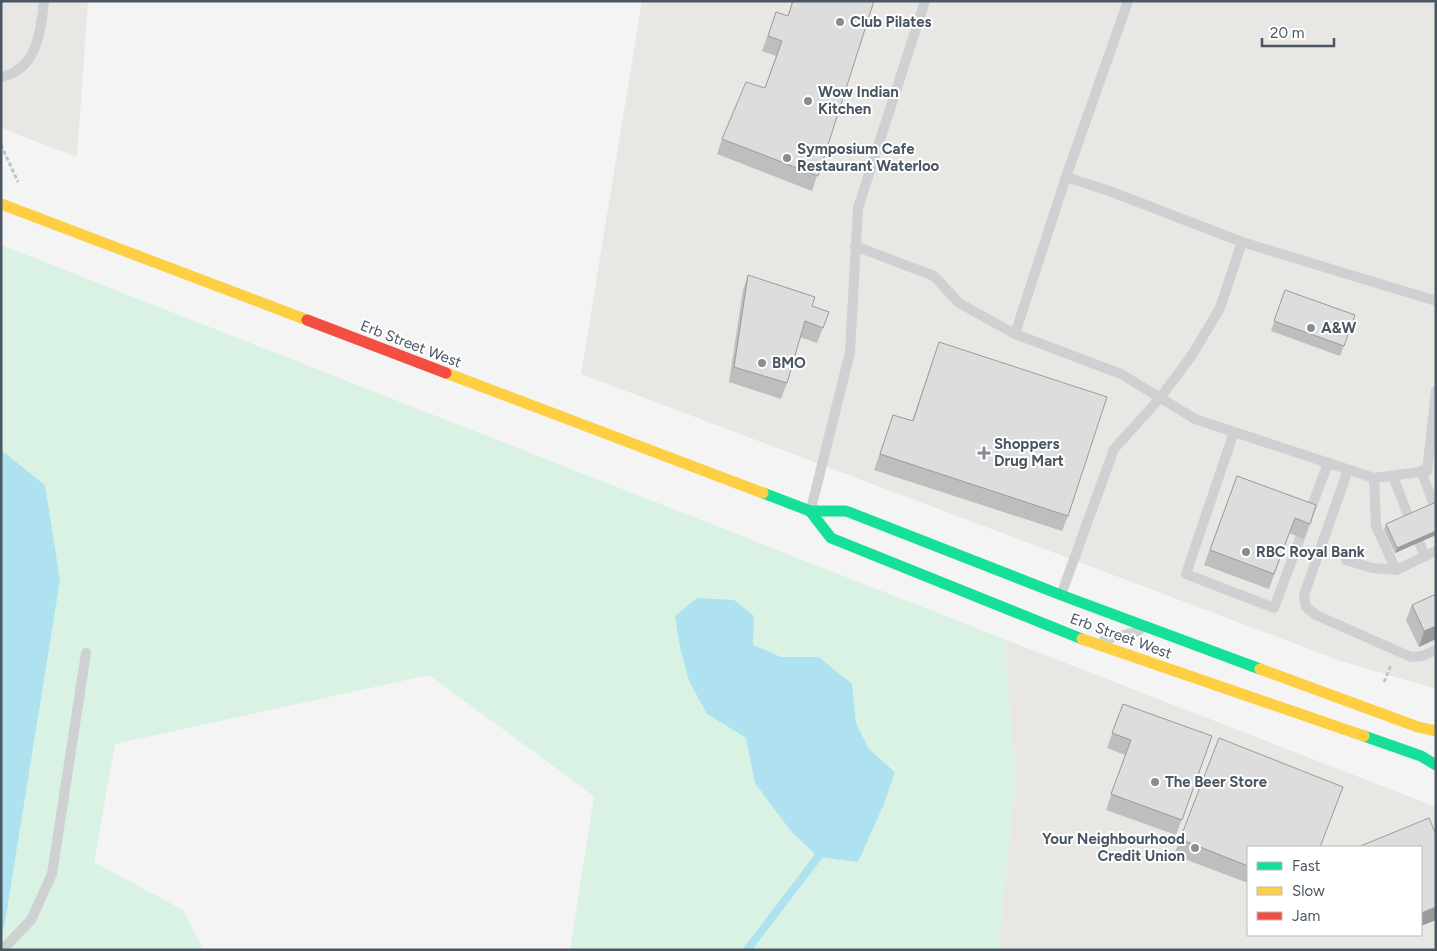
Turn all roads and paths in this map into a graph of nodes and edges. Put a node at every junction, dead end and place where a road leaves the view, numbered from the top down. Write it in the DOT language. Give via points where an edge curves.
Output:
graph roads {
  1 [pos="44,1"];
  2 [pos="925,1"];
  3 [pos="1128,1"];
  4 [pos="1,77"];
  5 [pos="1066,177"];
  6 [pos="1,204"];
  7 [pos="1242,242"];
  8 [pos="855,246"];
  9 [pos="1436,301"];
  10 [pos="1014,334"];
  11 [pos="1436,391"];
  12 [pos="1160,398"];
  13 [pos="1234,432"];
  14 [pos="1328,463"];
  15 [pos="1348,470"];
  16 [pos="1428,471"];
  17 [pos="1393,476"];
  18 [pos="1374,478"];
  19 [pos="1435,507"];
  20 [pos="810,512"];
  21 [pos="1410,518"];
  22 [pos="1419,542"];
  23 [pos="1436,551"];
  24 [pos="1425,556"];
  25 [pos="1346,560"];
  26 [pos="1396,570"];
  27 [pos="1061,595"];
  28 [pos="1152,628"];
  29 [pos="1092,643"];
  30 [pos="1436,650"];
  31 [pos="86,653"];
  32 [pos="1436,730"];
  33 [pos="1436,764"];
  34 [pos="2,950"];
  1 -- 4 [label="lane" via="40,32 33,52 18,71"];
  2 -- 8 [label="lane" via="858,208"];
  3 -- 5 [label="lane"];
  5 -- 7 [label="lane"];
  5 -- 10 [label="lane"];
  6 -- 20 [label="main road, Erb Street West"];
  7 -- 9 [label="lane"];
  7 -- 12 [label="lane" via="1220,308 1192,355"];
  8 -- 10 [label="lane" via="934,276 959,304"];
  8 -- 20 [label="lane" via="850,352"];
  10 -- 12 [label="lane" via="1121,374"];
  11 -- 16 [label="lane"];
  12 -- 13 [label="lane" via="1195,419"];
  12 -- 27 [label="lane" via="1114,449"];
  13 -- 14 [label="lane"];
  13 -- 14 [label="lane" via="1186,574 1274,608"];
  14 -- 15 [label="lane"];
  15 -- 18 [label="lane"];
  15 -- 30 [label="lane" via="1304,595 1306,607 1316,615 1411,657"];
  16 -- 17 [label="lane"];
  16 -- 19 [label="lane"];
  17 -- 18 [label="lane"];
  17 -- 21 [label="lane"];
  18 -- 26 [label="lane" via="1376,526"];
  20 -- 27 [label="main road, Erb Street West" via="846,511"];
  20 -- 29 [label="main road, Erb Street West" via="831,538"];
  22 -- 24 [label="lane"];
  23 -- 24 [label="lane"];
  24 -- 26 [label="lane"];
  25 -- 26 [label="lane" via="1372,568"];
  27 -- 28 [label="main road, Erb Street West"];
  28 -- 29 [label="lane"];
  28 -- 32 [label="main road, Erb Street West" via="1418,727"];
  29 -- 33 [label="main road, Erb Street West" via="1421,756"];
  31 -- 34 [label="lane" via="52,874 31,920"];
}
